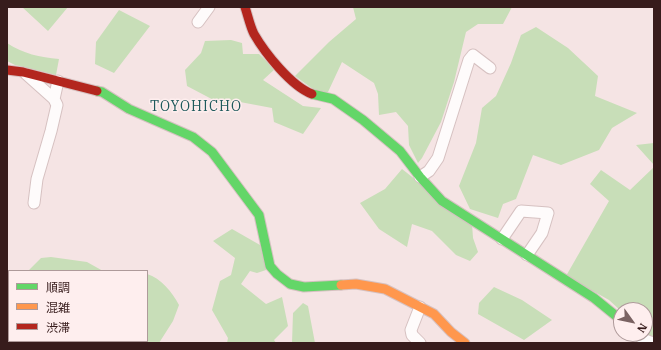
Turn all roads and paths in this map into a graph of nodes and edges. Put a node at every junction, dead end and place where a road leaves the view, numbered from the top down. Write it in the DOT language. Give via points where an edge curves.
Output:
graph roads {
  1 [pos="209,7"];
  2 [pos="244,7"];
  3 [pos="198,22"];
  4 [pos="490,68"];
  5 [pos="8,70"];
  6 [pos="23,72"];
  7 [pos="58,81"];
  8 [pos="54,99"];
  9 [pos="420,177"];
  10 [pos="34,203"];
  11 [pos="502,239"];
  12 [pos="527,255"];
  13 [pos="420,307"];
  14 [pos="613,313"];
  15 [pos="420,343"];
  16 [pos="465,343"];
  1 -- 3 [label="street"];
  2 -- 9 [label="street" via="254,33 276,65 304,91 333,99 363,120 400,151"];
  4 -- 9 [label="street" via="473,55 469,60 438,158 429,171"];
  5 -- 6 [label="street"];
  6 -- 7 [label="street"];
  6 -- 8 [label="street"];
  7 -- 8 [label="street"];
  7 -- 13 [label="street" via="102,92 129,109 193,137 212,152 259,215 270,266 290,284 304,287 356,284 385,289"];
  8 -- 10 [label="street" via="57,105 37,179"];
  9 -- 11 [label="street" via="442,201"];
  11 -- 12 [label="street"];
  11 -- 12 [label="street" via="521,211 548,213 542,233"];
  12 -- 14 [label="street" via="594,298"];
  13 -- 15 [label="street" via="411,330 412,335"];
  13 -- 16 [label="street" via="434,314"];
}
